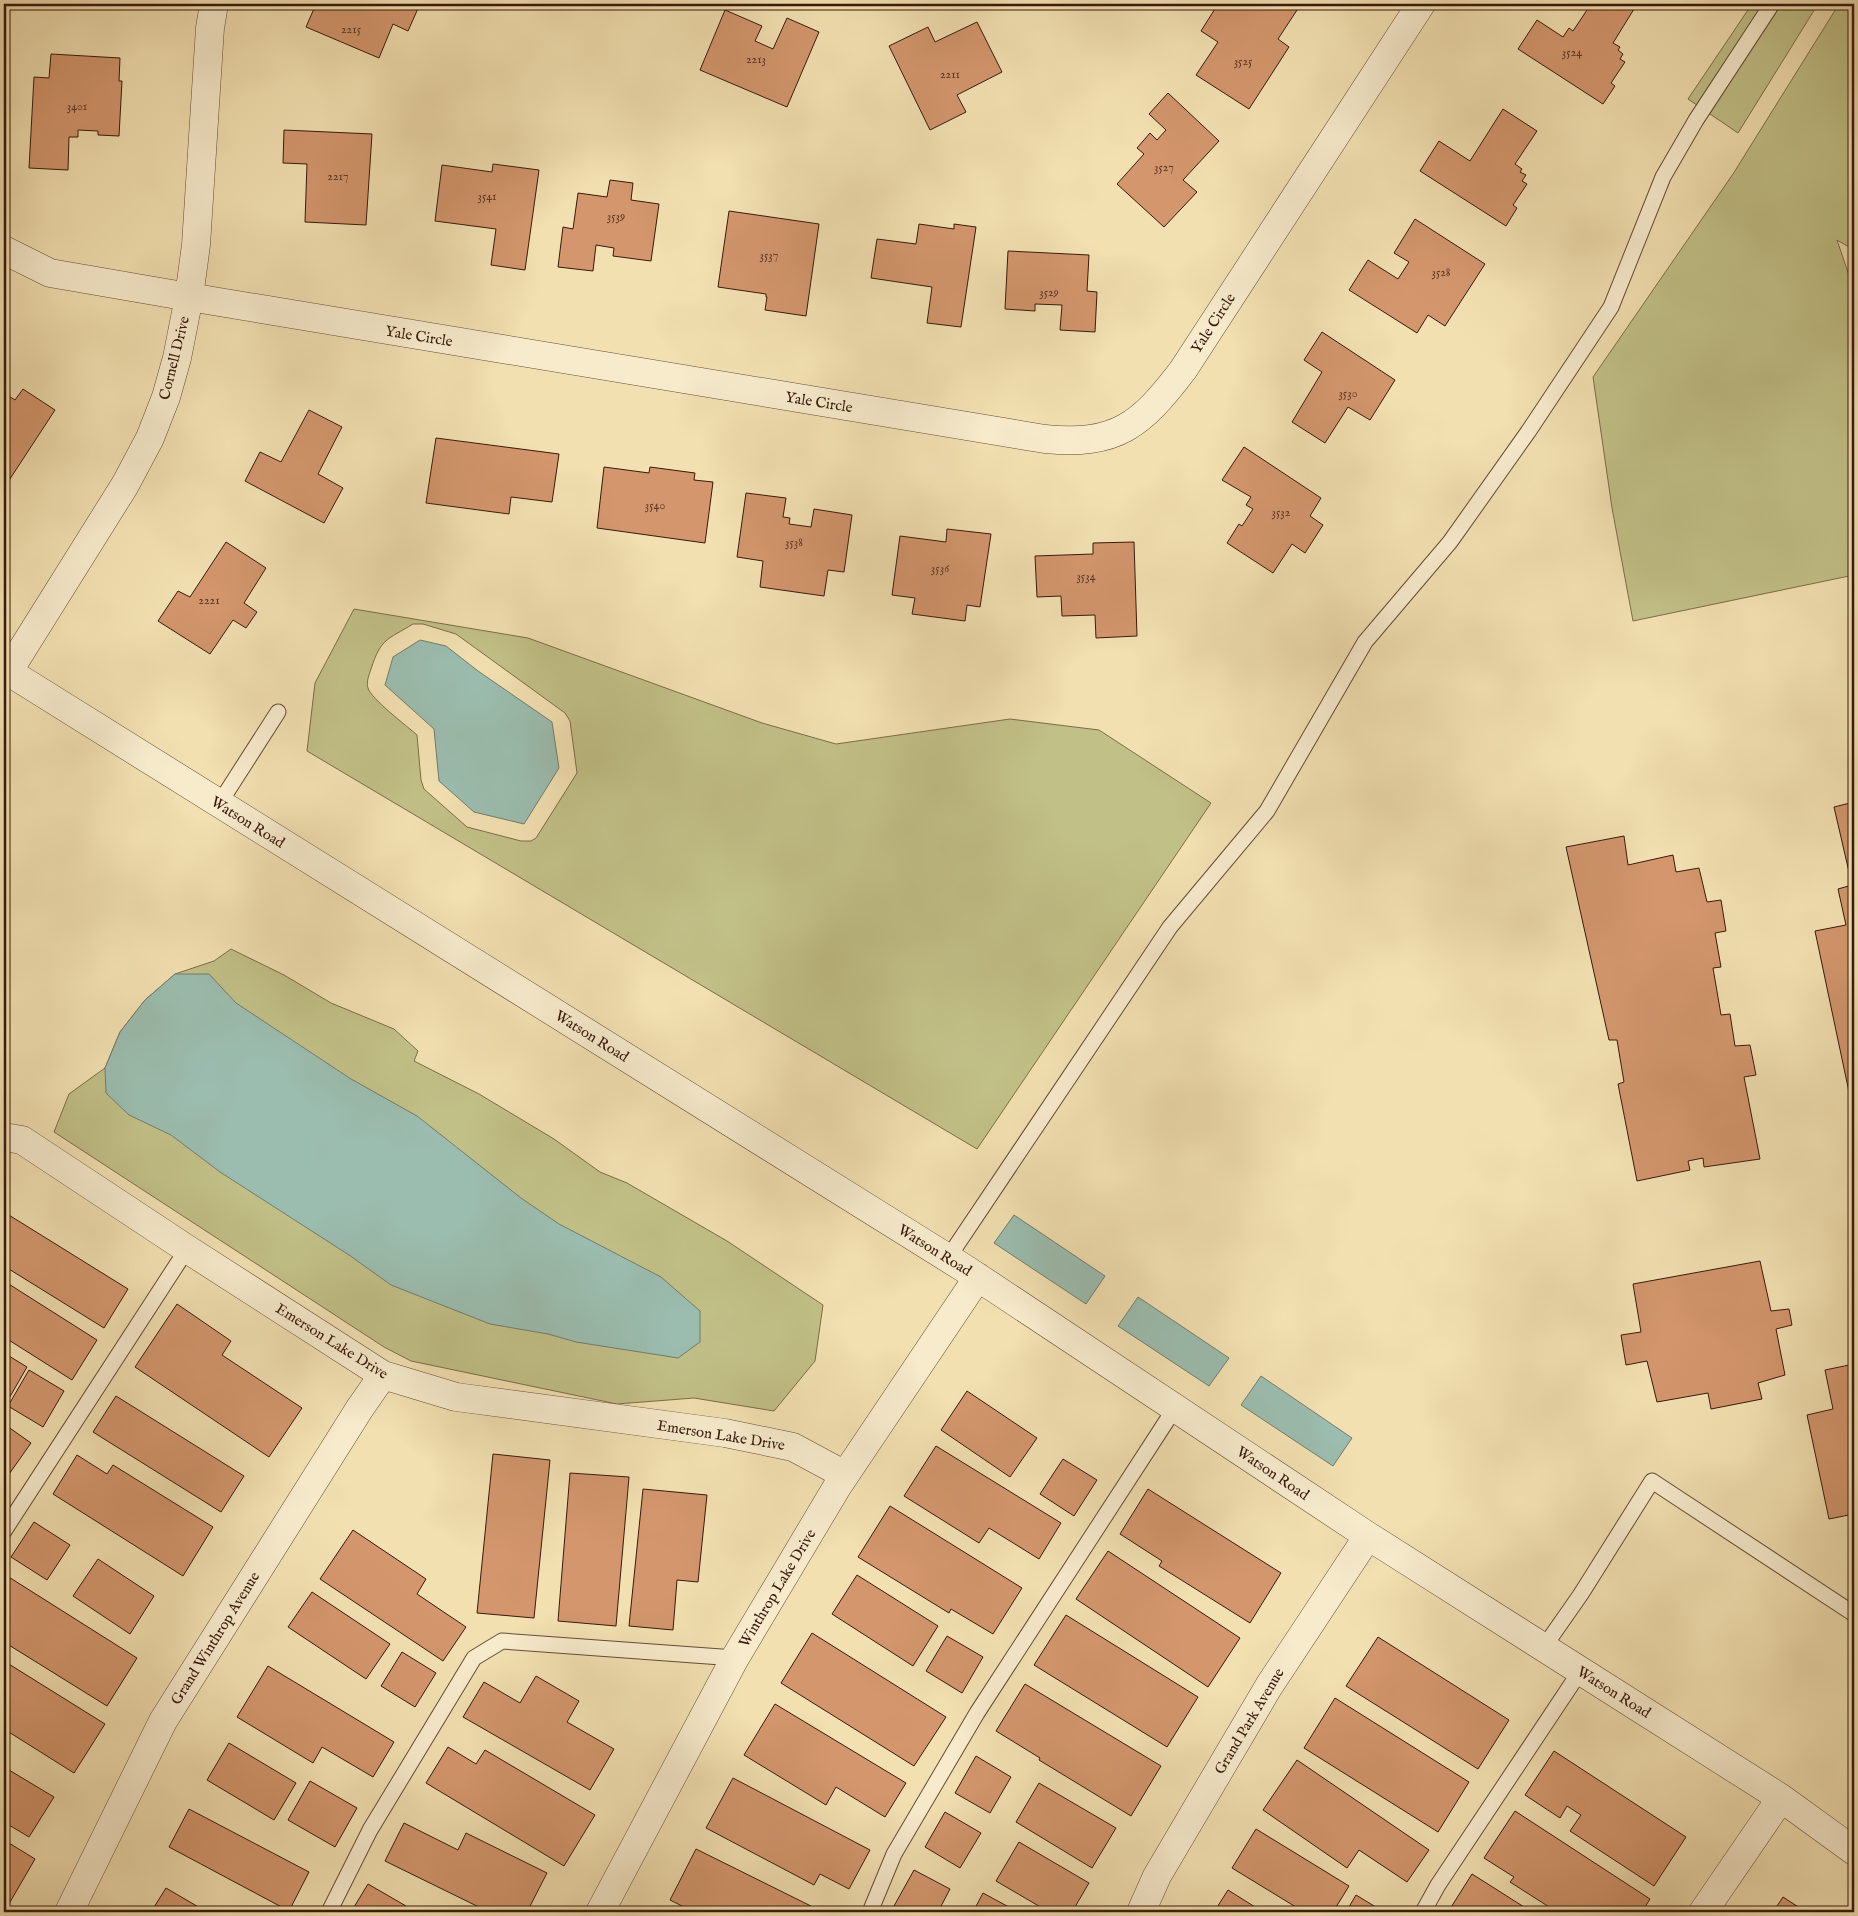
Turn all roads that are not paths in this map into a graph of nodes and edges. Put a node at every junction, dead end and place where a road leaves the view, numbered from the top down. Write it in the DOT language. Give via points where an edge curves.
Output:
graph roads {
  1 [pos="214,4"];
  2 [pos="1421,4"];
  3 [pos="1772,4"];
  4 [pos="4,250"];
  5 [pos="189,298"];
  6 [pos="6,670"];
  7 [pos="278,712"];
  8 [pos="219,804"];
  9 [pos="4,1137"];
  10 [pos="187,1249"];
  11 [pos="948,1258"];
  12 [pos="978,1277"];
  13 [pos="383,1375"];
  14 [pos="1175,1408"];
  15 [pos="845,1475"];
  16 [pos="4,1531"];
  17 [pos="1368,1536"];
  18 [pos="1854,1614"];
  19 [pos="1544,1648"];
  20 [pos="736,1658"];
  21 [pos="1581,1670"];
  22 [pos="1781,1798"];
  23 [pos="1854,1850"];
  24 [pos="69,1912"];
  25 [pos="329,1912"];
  26 [pos="600,1912"];
  27 [pos="870,1912"];
  28 [pos="1141,1912"];
  29 [pos="1422,1912"];
  30 [pos="1703,1912"];
  1 -- 5 [label="street, Cornell Drive"];
  2 -- 5 [label="street, Yale Circle" via="1163,397 1143,417 1096,439 1072,442 1045,439"];
  3 -- 11 [label="lane" via="1663,177 1611,307 1450,542 1365,642 1267,811 1170,927"];
  4 -- 5 [label="street, Yale Circle" via="50,273"];
  5 -- 6 [label="street, Cornell Drive" via="177,358 150,438 125,485"];
  6 -- 8 [label="street, Watson Road"];
  7 -- 8 [label="lane"];
  8 -- 11 [label="street, Watson Road"];
  9 -- 10 [label="street, Emerson Lake Drive" via="22,1140"];
  10 -- 13 [label="street, Emerson Lake Drive"];
  10 -- 16 [label="lane"];
  11 -- 12 [label="street, Watson Road"];
  12 -- 14 [label="street, Watson Road"];
  12 -- 15 [label="street, Winthrop Lake Drive"];
  13 -- 15 [label="street, Emerson Lake Drive" via="456,1397 716,1432 793,1447"];
  13 -- 24 [label="street, Grand Winthrop Avenue" via="162,1721"];
  14 -- 17 [label="street, Watson Road"];
  14 -- 27 [label="lane" via="977,1713 894,1854"];
  15 -- 20 [label="street, Winthrop Lake Drive"];
  17 -- 19 [label="street, Watson Road"];
  17 -- 28 [label="street, Grand Park Avenue" via="1269,1686 1157,1876"];
  18 -- 19 [label="lane" via="1652,1481"];
  19 -- 21 [label="street, Watson Road"];
  20 -- 25 [label="lane" via="502,1641 488,1649 474,1658 439,1715 370,1830"];
  20 -- 26 [label="street, Winthrop Lake Drive"];
  21 -- 22 [label="street, Watson Road"];
  21 -- 29 [label="lane"];
  22 -- 23 [label="street, Watson Road"];
  22 -- 30 [label="street"];
}
